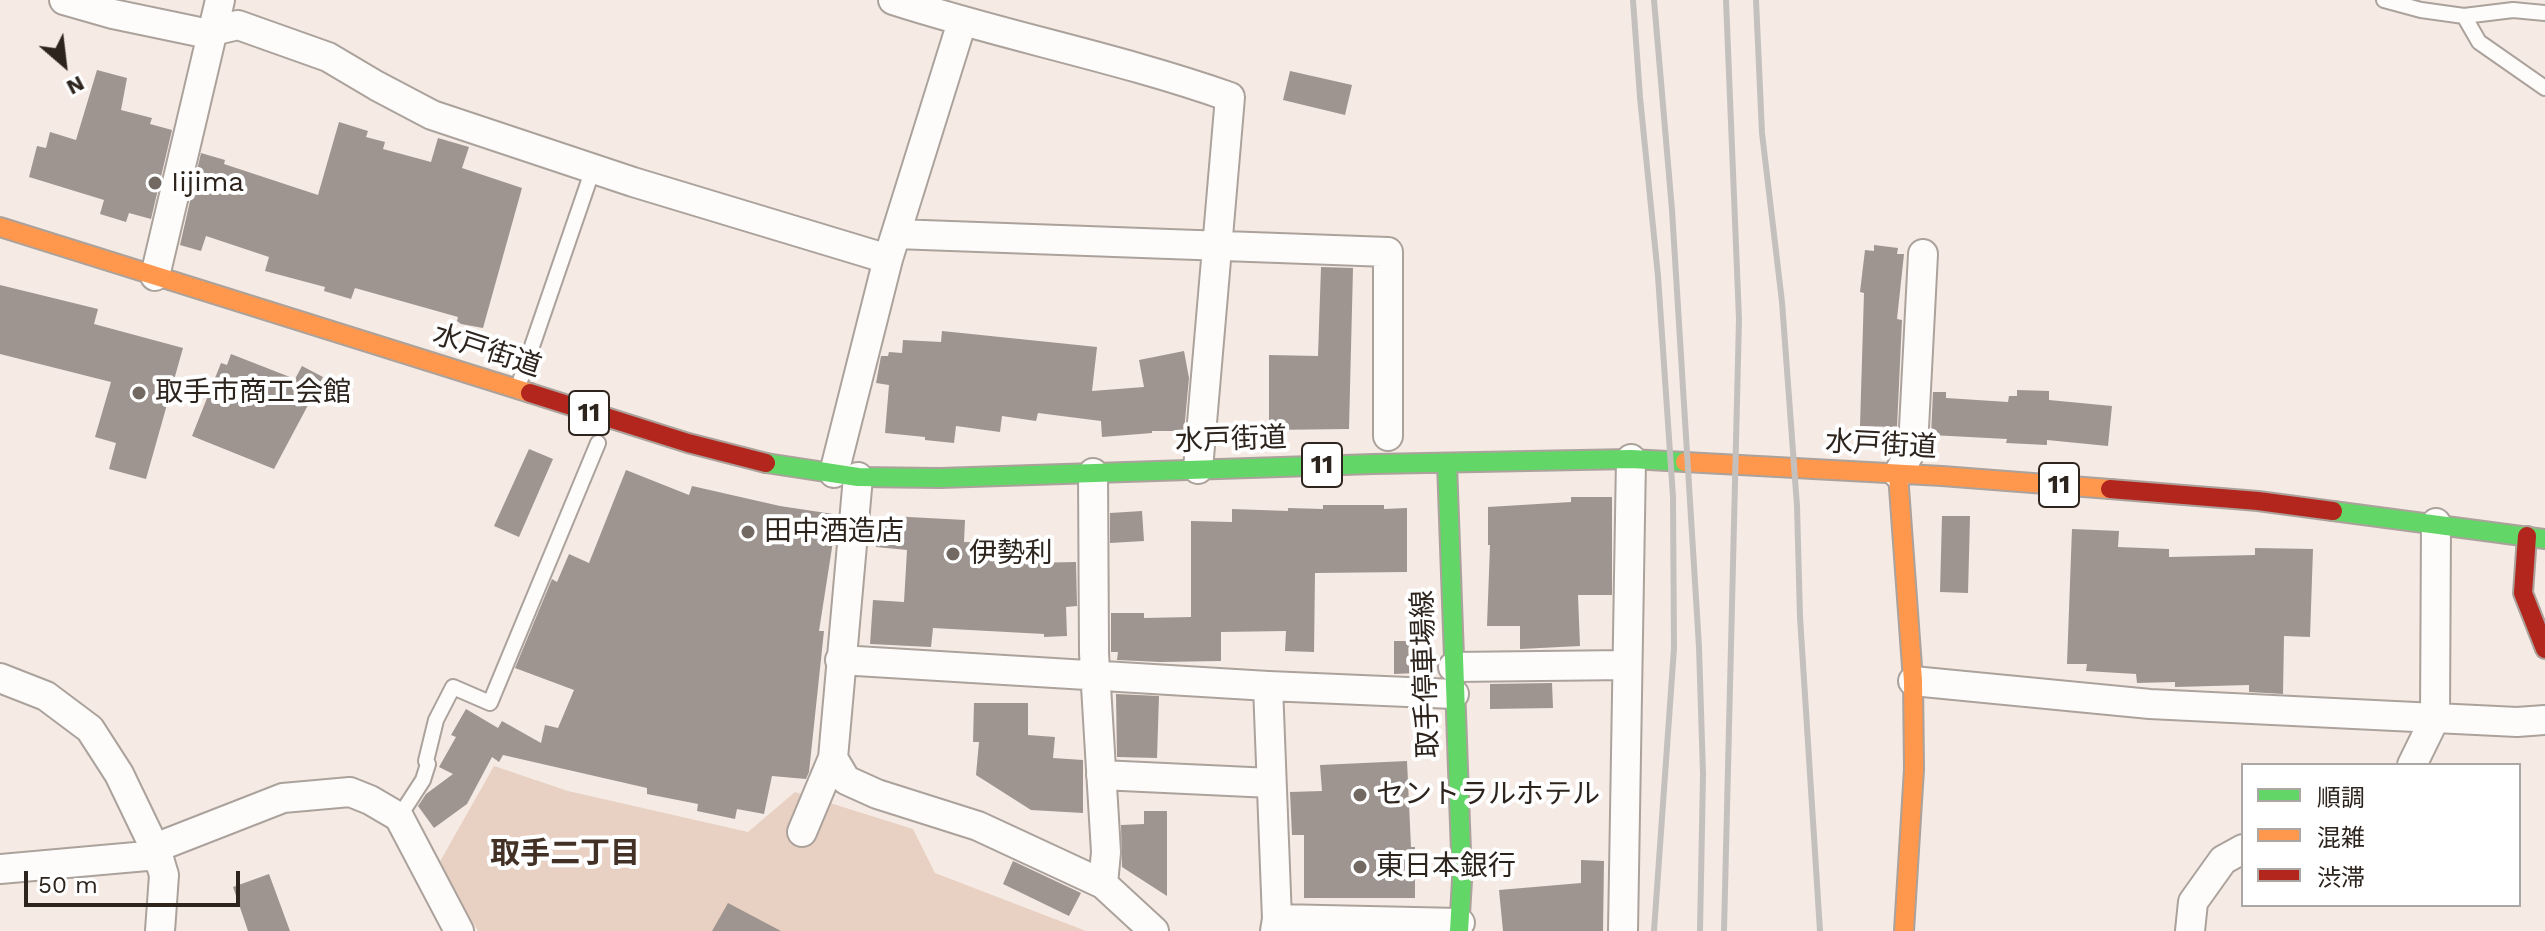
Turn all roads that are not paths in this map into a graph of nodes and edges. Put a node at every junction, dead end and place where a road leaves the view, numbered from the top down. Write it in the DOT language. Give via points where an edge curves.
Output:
graph roads {
  1 [pos="64,0"];
  2 [pos="220,0"];
  3 [pos="893,0"];
  4 [pos="2384,0"];
  5 [pos="2545,13"];
  6 [pos="2464,16"];
  7 [pos="962,22"];
  8 [pos="215,30"];
  9 [pos="2545,88"];
  10 [pos="593,169"];
  11 [pos="0,227"];
  12 [pos="892,247"];
  13 [pos="1219,247"];
  14 [pos="1923,254"];
  15 [pos="155,276"];
  16 [pos="517,391"];
  17 [pos="1388,436"];
  18 [pos="598,443"];
  19 [pos="1631,459"];
  20 [pos="1447,463"];
  21 [pos="1198,469"];
  22 [pos="1093,473"];
  23 [pos="1898,474"];
  24 [pos="846,475"];
  25 [pos="2436,523"];
  26 [pos="2536,538"];
  27 [pos="2545,649"];
  28 [pos="840,660"];
  29 [pos="1627,665"];
  30 [pos="1096,674"];
  31 [pos="0,678"];
  32 [pos="1454,680"];
  33 [pos="1913,681"];
  34 [pos="1268,686"];
  35 [pos="2435,718"];
  36 [pos="2545,720"];
  37 [pos="833,758"];
  38 [pos="2413,763"];
  39 [pos="1101,775"];
  40 [pos="1271,783"];
  41 [pos="399,817"];
  42 [pos="802,832"];
  43 [pos="2241,850"];
  44 [pos="156,851"];
  45 [pos="0,869"];
  46 [pos="1103,884"];
  47 [pos="1276,925"];
  48 [pos="1459,927"];
  49 [pos="160,931"];
  50 [pos="459,931"];
  51 [pos="1154,931"];
  52 [pos="1623,931"];
  53 [pos="1904,931"];
  54 [pos="2190,931"];
  1 -- 8 [label="street" via="204,33"];
  2 -- 8 [label="street"];
  3 -- 7 [label="street"];
  4 -- 6 [label="lane"];
  5 -- 6 [label="lane" via="2513,10"];
  6 -- 9 [label="lane" via="2479,42"];
  7 -- 12 [label="street"];
  7 -- 13 [label="street" via="1175,77 1230,97"];
  8 -- 10 [label="street" via="238,25 328,57 432,115"];
  8 -- 15 [label="street"];
  10 -- 12 [label="street"];
  10 -- 16 [label="lane"];
  11 -- 15 [label="main road, 水戸街道 / 11"];
  12 -- 13 [label="street"];
  12 -- 24 [label="street"];
  13 -- 17 [label="street" via="1388,252"];
  13 -- 21 [label="street"];
  14 -- 23 [label="street" via="1913,447"];
  15 -- 16 [label="main road, 水戸街道 / 11"];
  16 -- 24 [label="main road, 水戸街道 / 11" via="764,463"];
  18 -- 41 [label="lane" via="490,703 453,687 436,720 423,780"];
  19 -- 20 [label="main road, 水戸街道 / 11"];
  19 -- 23 [label="main road, 水戸街道 / 11"];
  19 -- 29 [label="street"];
  20 -- 21 [label="main road, 水戸街道 / 11"];
  20 -- 32 [label="main road, 取手停車場線"];
  21 -- 22 [label="main road, 水戸街道 / 11"];
  22 -- 24 [label="main road, 水戸街道 / 11"];
  22 -- 30 [label="street"];
  23 -- 25 [label="main road, 水戸街道 / 11" via="2258,501"];
  23 -- 33 [label="main road"];
  24 -- 28 [label="street"];
  25 -- 26 [label="main road, 水戸街道 / 11"];
  25 -- 35 [label="street"];
  26 -- 27 [label="main road" via="2523,593"];
  28 -- 30 [label="street"];
  28 -- 37 [label="street"];
  29 -- 32 [label="street"];
  29 -- 52 [label="street"];
  30 -- 34 [label="street"];
  30 -- 39 [label="street"];
  31 -- 44 [label="street" via="46,696 90,729 119,774"];
  32 -- 34 [label="street"];
  32 -- 48 [label="main road, 取手停車場線"];
  33 -- 35 [label="street" via="2150,704"];
  33 -- 53 [label="main road" via="1913,799"];
  34 -- 40 [label="street"];
  35 -- 36 [label="street"];
  35 -- 38 [label="street"];
  37 -- 42 [label="street"];
  37 -- 46 [label="street" via="846,780 978,826"];
  39 -- 40 [label="street"];
  39 -- 46 [label="street"];
  40 -- 47 [label="street"];
  41 -- 44 [label="street" via="350,792 283,798"];
  41 -- 50 [label="street"];
  43 -- 54 [label="street" via="2223,860 2193,902"];
  44 -- 45 [label="street"];
  44 -- 49 [label="street" via="164,875"];
  46 -- 51 [label="street"];
  47 -- 48 [label="street"];
}
